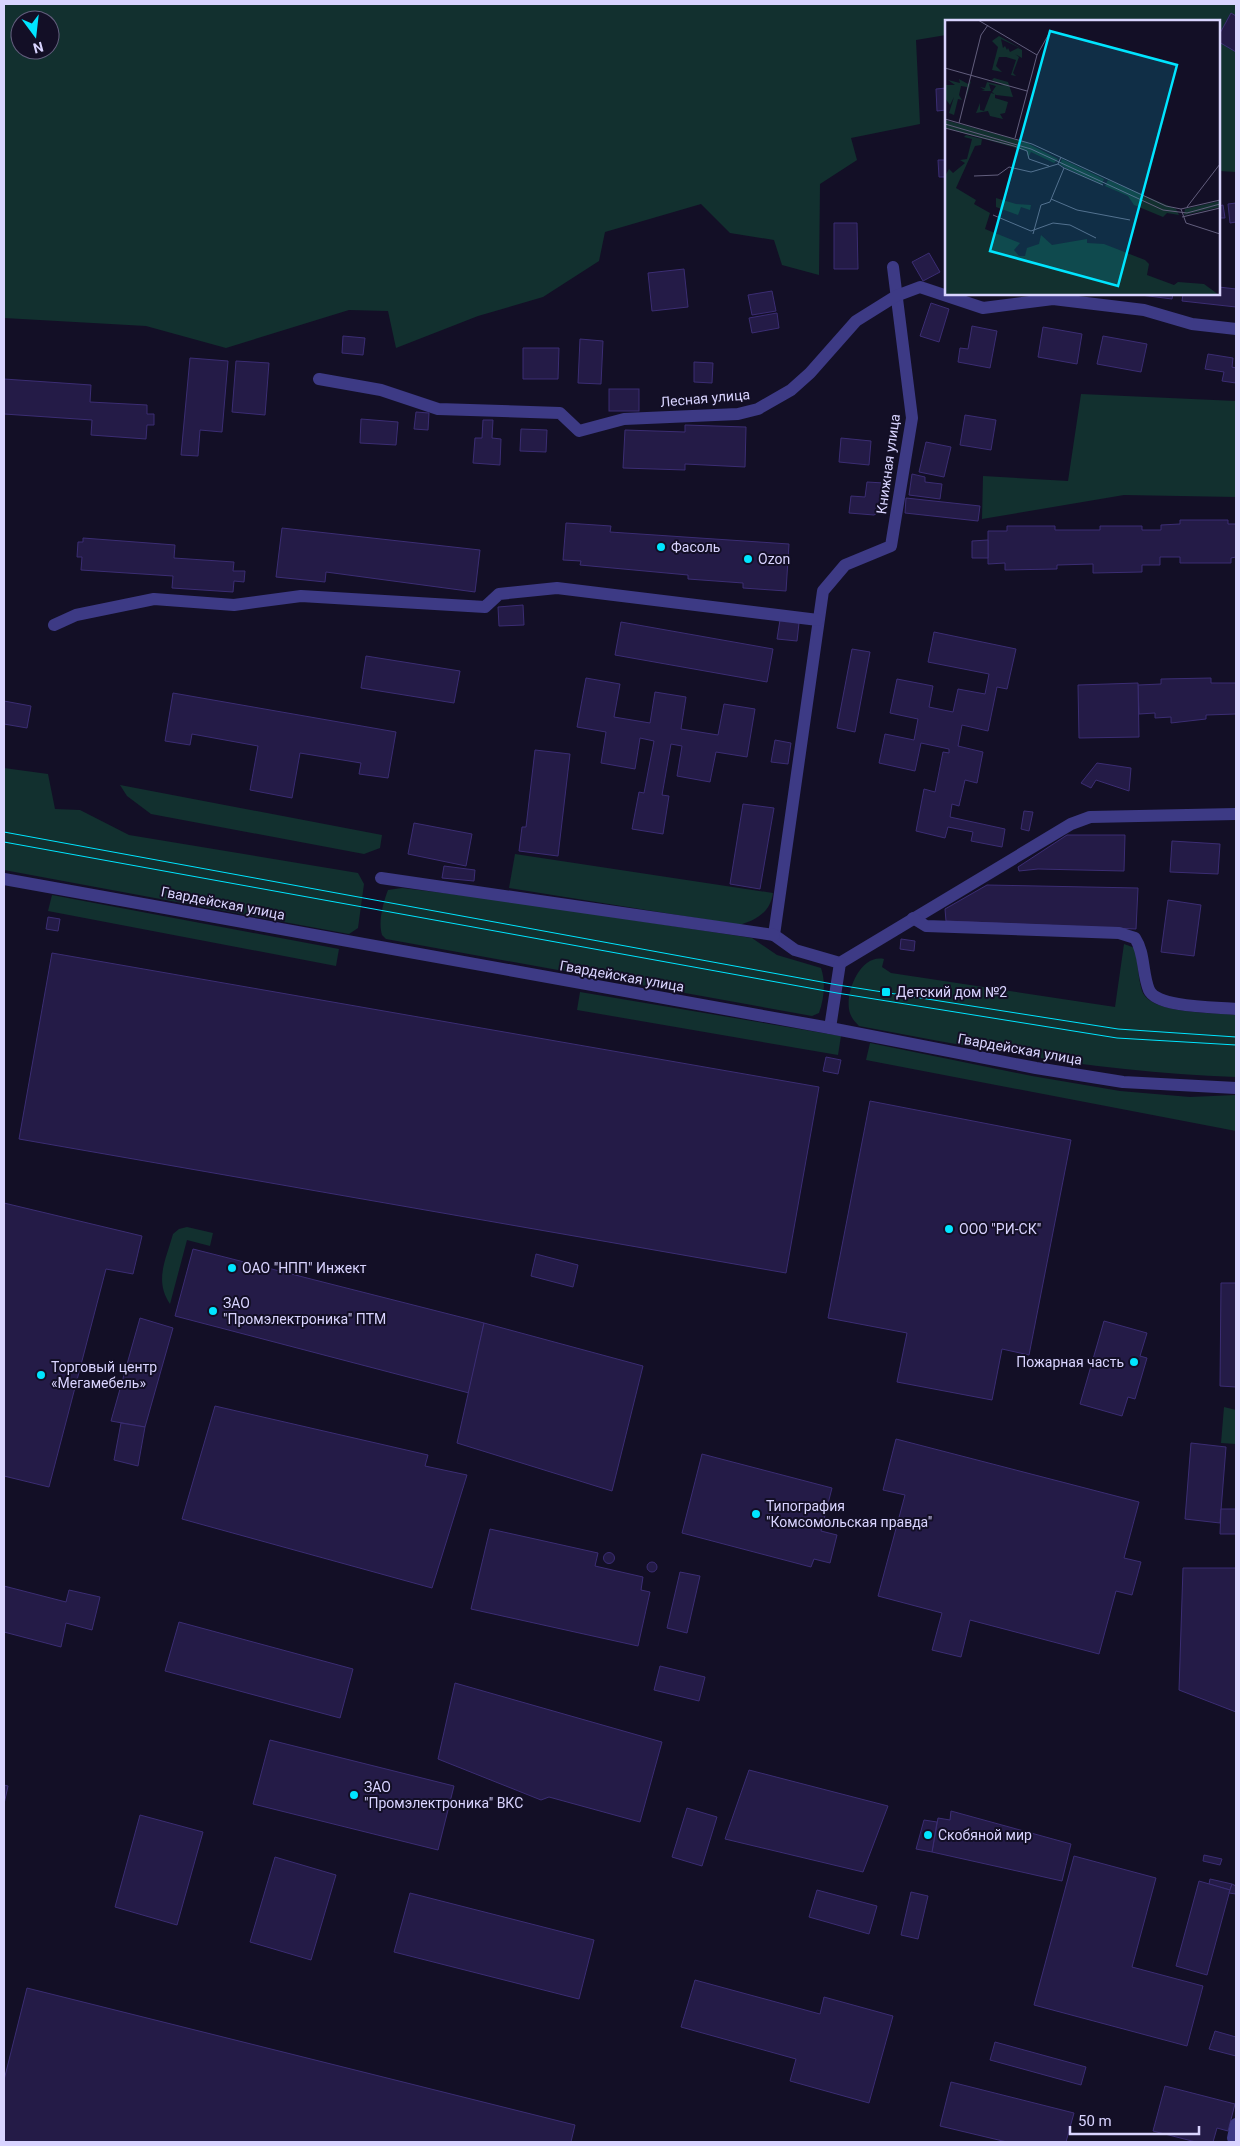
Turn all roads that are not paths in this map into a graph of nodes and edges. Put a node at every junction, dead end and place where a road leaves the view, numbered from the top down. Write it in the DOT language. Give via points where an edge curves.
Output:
graph roads {
  1 [pos="893,267"];
  2 [pos="896,296"];
  3 [pos="1236,329"];
  4 [pos="318,379"];
  5 [pos="818,620"];
  6 [pos="54,625"];
  7 [pos="1236,814"];
  8 [pos="381,878"];
  9 [pos="4,879"];
  10 [pos="914,918"];
  11 [pos="774,936"];
  12 [pos="840,963"];
  13 [pos="1236,1009"];
  14 [pos="830,1028"];
  15 [pos="1236,1088"];
  16 [pos="1236,2124"];
  17 [pos="1233,2138"];
  1 -- 2 [label="street, Книжная улица"];
  2 -- 3 [label="street, Лесная улица" via="920,287 983,308 1053,298 1144,310 1192,324"];
  2 -- 4 [label="street, Лесная улица" via="856,321 791,390 758,409 738,414 624,420 579,431 560,413 438,409 381,390"];
  2 -- 5 [label="street, Книжная улица" via="912,418 891,546 845,564 823,591"];
  5 -- 6 [label="street" via="557,588 499,594 485,607 301,596 234,605 154,599 76,615"];
  5 -- 11 [label="street"];
  7 -- 10 [label="street" via="1090,817 1071,824"];
  8 -- 11 [label="street"];
  9 -- 14 [label="street, Гвардейская улица"];
  10 -- 12 [label="street"];
  10 -- 13 [label="street" via="926,926 1119,933 1135,938 1139,945 1149,990 1154,998 1165,1002"];
  11 -- 12 [label="street" via="795,950"];
  12 -- 14 [label="street"];
  14 -- 15 [label="street, Гвардейская улица" via="1123,1082"];
  16 -- 17 [label="street"];
}
